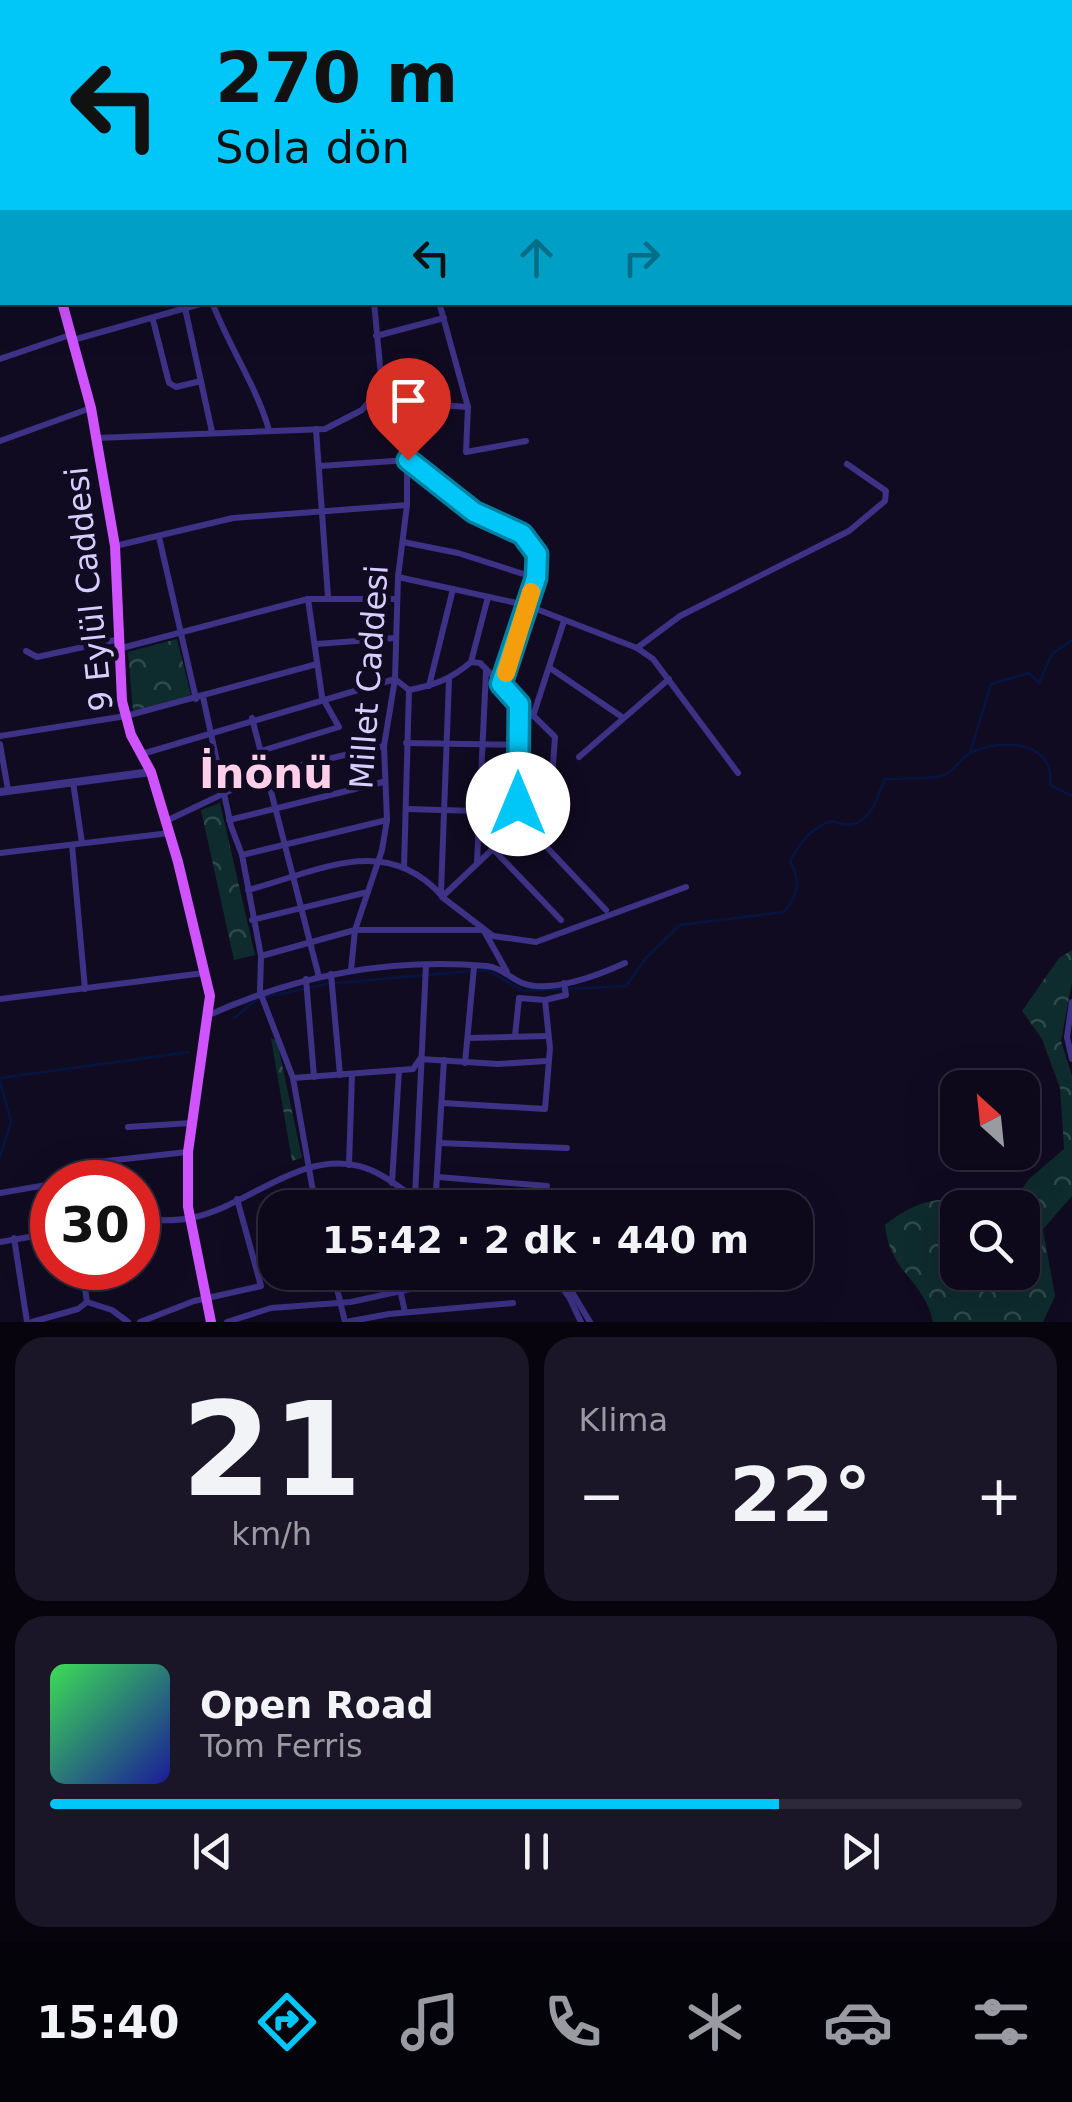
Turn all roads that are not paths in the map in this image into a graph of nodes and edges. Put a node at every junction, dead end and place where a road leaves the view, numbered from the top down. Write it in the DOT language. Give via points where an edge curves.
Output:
graph roads {
  1 [pos="63,305"];
  2 [pos="197,305"];
  3 [pos="210,305"];
  4 [pos="377,305"];
  5 [pos="440,305"];
  6 [pos="185,308"];
  7 [pos="444,318"];
  8 [pos="154,320"];
  9 [pos="376,336"];
  10 [pos="71,338"];
  11 [pos="0,359"];
  12 [pos="201,381"];
  13 [pos="382,388"];
  14 [pos="388,407"];
  15 [pos="91,408"];
  16 [pos="468,408"];
  17 [pos="316,429"];
  18 [pos="269,430"];
  19 [pos="212,432"];
  20 [pos="97,438"];
  21 [pos="526,440"];
  22 [pos="0,441"];
  23 [pos="408,460"];
  24 [pos="847,464"];
  25 [pos="320,466"];
  26 [pos="407,505"];
  27 [pos="321,509"];
  28 [pos="159,537"];
  29 [pos="403,542"];
  30 [pos="115,546"];
  31 [pos="398,577"];
  32 [pos="536,578"];
  33 [pos="453,589"];
  34 [pos="488,597"];
  35 [pos="328,598"];
  36 [pos="308,599"];
  37 [pos="397,599"];
  38 [pos="526,605"];
  39 [pos="564,621"];
  40 [pos="181,632"];
  41 [pos="395,638"];
  42 [pos="317,644"];
  43 [pos="117,645"];
  44 [pos="638,648"];
  45 [pos="26,651"];
  46 [pos="471,662"];
  47 [pos="316,664"];
  48 [pos="550,668"];
  49 [pos="486,670"];
  50 [pos="395,679"];
  51 [pos="669,679"];
  52 [pos="450,680"];
  53 [pos="501,684"];
  54 [pos="429,686"];
  55 [pos="409,690"];
  56 [pos="199,698"];
  57 [pos="322,698"];
  58 [pos="519,704"];
  59 [pos="126,716"];
  60 [pos="532,716"];
  61 [pos="622,717"];
  62 [pos="252,718"];
  63 [pos="210,733"];
  64 [pos="0,736"];
  65 [pos="406,742"];
  66 [pos="0,744"];
  67 [pos="450,744"];
  68 [pos="482,744"];
  69 [pos="384,746"];
  70 [pos="518,746"];
  71 [pos="261,751"];
  72 [pos="141,754"];
  73 [pos="579,758"];
  74 [pos="150,772"];
  75 [pos="738,772"];
  76 [pos="267,773"];
  77 [pos="73,782"];
  78 [pos="384,782"];
  79 [pos="4,791"];
  80 [pos="223,792"];
  81 [pos="276,808"];
  82 [pos="408,809"];
  83 [pos="446,810"];
  84 [pos="476,812"];
  85 [pos="229,820"];
  86 [pos="387,820"];
  87 [pos="166,821"];
  88 [pos="523,822"];
  89 [pos="170,833"];
  90 [pos="82,843"];
  91 [pos="286,843"];
  92 [pos="72,844"];
  93 [pos="492,850"];
  94 [pos="0,853"];
  95 [pos="242,854"];
  96 [pos="380,858"];
  97 [pos="477,864"];
  98 [pos="404,868"];
  99 [pos="295,878"];
  100 [pos="686,887"];
  101 [pos="248,890"];
  102 [pos="368,892"];
  103 [pos="441,895"];
  104 [pos="302,908"];
  105 [pos="606,910"];
  106 [pos="252,920"];
  107 [pos="560,920"];
  108 [pos="356,930"];
  109 [pos="483,930"];
  110 [pos="309,942"];
  111 [pos="261,956"];
  112 [pos="625,963"];
  113 [pos="426,965"];
  114 [pos="350,970"];
  115 [pos="474,970"];
  116 [pos="206,973"];
  117 [pos="508,974"];
  118 [pos="318,977"];
  119 [pos="331,980"];
  120 [pos="307,985"];
  121 [pos="565,988"];
  122 [pos="85,989"];
  123 [pos="260,992"];
  124 [pos="0,999"];
  125 [pos="545,1000"];
  126 [pos="1072,1002"];
  127 [pos="208,1015"];
  128 [pos="1070,1019"];
  129 [pos="516,1036"];
  130 [pos="547,1036"];
  131 [pos="468,1038"];
  132 [pos="1072,1058"];
  133 [pos="420,1059"];
  134 [pos="444,1060"];
  135 [pos="546,1061"];
  136 [pos="465,1063"];
  137 [pos="399,1070"];
  138 [pos="352,1074"];
  139 [pos="340,1075"];
  140 [pos="314,1077"];
  141 [pos="292,1078"];
  142 [pos="443,1103"];
  143 [pos="191,1123"];
  144 [pos="128,1127"];
  145 [pos="440,1143"];
  146 [pos="567,1148"];
  147 [pos="188,1152"];
  148 [pos="116,1160"];
  149 [pos="349,1165"];
  150 [pos="306,1168"];
  151 [pos="438,1177"];
  152 [pos="392,1184"];
  153 [pos="548,1186"];
  154 [pos="30,1188"];
  155 [pos="312,1190"];
  156 [pos="403,1190"];
  157 [pos="415,1190"];
  158 [pos="435,1190"];
  159 [pos="0,1193"];
  160 [pos="237,1200"];
  161 [pos="190,1218"];
  162 [pos="160,1220"];
  163 [pos="30,1236"];
  164 [pos="14,1238"];
  165 [pos="0,1242"];
  166 [pos="86,1290"];
  167 [pos="337,1290"];
  168 [pos="400,1290"];
  169 [pos="565,1290"];
  170 [pos="571,1290"];
  171 [pos="207,1300"];
  172 [pos="340,1300"];
  173 [pos="88,1302"];
  174 [pos="513,1303"];
  175 [pos="405,1312"];
  176 [pos="65,1318"];
  177 [pos="30,1322"];
  178 [pos="128,1322"];
  179 [pos="140,1322"];
  180 [pos="210,1322"];
  181 [pos="226,1322"];
  182 [pos="346,1322"];
  183 [pos="580,1322"];
  184 [pos="590,1322"];
  1 -- 10 [label="main road, 9 Eylül Caddesi"];
  2 -- 6 [label="street"];
  3 -- 18 [label="street" via="260,397"];
  4 -- 9 [label="street, Millet Caddesi"];
  5 -- 7 [label="street"];
  6 -- 8 [label="street"];
  6 -- 12 [label="street"];
  7 -- 9 [label="street"];
  7 -- 16 [label="street"];
  8 -- 10 [label="street"];
  8 -- 12 [label="street" via="169,384"];
  9 -- 13 [label="street, Millet Caddesi"];
  10 -- 11 [label="street"];
  10 -- 15 [label="main road, 9 Eylül Caddesi"];
  12 -- 19 [label="street"];
  13 -- 14 [label="street, Millet Caddesi"];
  13 -- 17 [label="street" via="362,410"];
  14 -- 16 [label="street"];
  14 -- 23 [label="street, Millet Caddesi"];
  15 -- 20 [label="main road, 9 Eylül Caddesi"];
  15 -- 22 [label="street"];
  16 -- 21 [label="street" via="466,452"];
  17 -- 18 [label="street"];
  17 -- 25 [label="street"];
  18 -- 19 [label="street"];
  19 -- 20 [label="street"];
  20 -- 30 [label="main road, 9 Eylül Caddesi"];
  23 -- 25 [label="street"];
  23 -- 26 [label="street, Millet Caddesi"];
  23 -- 32 [label="street" via="474,512 522,534 537,554"];
  24 -- 44 [label="street" via="886,490 885,501 849,531 680,616"];
  25 -- 27 [label="street"];
  26 -- 27 [label="street"];
  26 -- 29 [label="street, Millet Caddesi"];
  27 -- 28 [label="street" via="232,518"];
  27 -- 35 [label="street"];
  28 -- 30 [label="street"];
  28 -- 40 [label="street"];
  29 -- 31 [label="street, Millet Caddesi"];
  29 -- 32 [label="street"];
  30 -- 43 [label="main road, 9 Eylül Caddesi"];
  31 -- 33 [label="street"];
  31 -- 37 [label="street, Millet Caddesi"];
  32 -- 38 [label="street"];
  33 -- 34 [label="street"];
  33 -- 54 [label="street"];
  34 -- 38 [label="street"];
  34 -- 46 [label="street"];
  35 -- 36 [label="street"];
  35 -- 37 [label="street"];
  36 -- 40 [label="street"];
  36 -- 42 [label="street"];
  37 -- 41 [label="street, Millet Caddesi"];
  38 -- 39 [label="street"];
  38 -- 53 [label="street"];
  39 -- 44 [label="street"];
  39 -- 48 [label="street"];
  40 -- 43 [label="street"];
  40 -- 56 [label="street"];
  41 -- 42 [label="street"];
  41 -- 50 [label="street, Millet Caddesi"];
  42 -- 47 [label="street"];
  43 -- 45 [label="street" via="36,657"];
  43 -- 59 [label="main road, 9 Eylül Caddesi"];
  44 -- 51 [label="street"];
  46 -- 49 [label="street"];
  46 -- 52 [label="street"];
  47 -- 56 [label="street"];
  47 -- 57 [label="street"];
  48 -- 60 [label="street"];
  48 -- 61 [label="street"];
  49 -- 53 [label="street"];
  49 -- 68 [label="street"];
  50 -- 55 [label="street"];
  50 -- 57 [label="street"];
  50 -- 69 [label="street, Millet Caddesi"];
  51 -- 61 [label="street"];
  51 -- 75 [label="street"];
  52 -- 54 [label="street"];
  52 -- 67 [label="street"];
  53 -- 58 [label="street"];
  54 -- 55 [label="street"];
  55 -- 65 [label="street"];
  56 -- 59 [label="street"];
  56 -- 63 [label="street"];
  57 -- 62 [label="street"];
  57 -- 71 [label="street" via="339,727"];
  58 -- 60 [label="street"];
  58 -- 70 [label="street"];
  59 -- 64 [label="street"];
  59 -- 72 [label="main road, 9 Eylül Caddesi"];
  60 -- 88 [label="street" via="556,737 550,794"];
  61 -- 73 [label="street"];
  62 -- 63 [label="street"];
  62 -- 71 [label="street"];
  63 -- 72 [label="street"];
  63 -- 80 [label="street"];
  65 -- 67 [label="street"];
  65 -- 82 [label="street"];
  66 -- 79 [label="street"];
  67 -- 68 [label="street"];
  67 -- 83 [label="street"];
  68 -- 70 [label="street"];
  68 -- 84 [label="street"];
  69 -- 76 [label="street"];
  69 -- 78 [label="street, Millet Caddesi"];
  70 -- 88 [label="street"];
  71 -- 76 [label="street"];
  72 -- 74 [label="main road, 9 Eylül Caddesi"];
  74 -- 77 [label="street"];
  74 -- 87 [label="main road, 9 Eylül Caddesi"];
  76 -- 80 [label="street"];
  76 -- 81 [label="street"];
  77 -- 79 [label="street"];
  77 -- 90 [label="street"];
  78 -- 81 [label="street"];
  78 -- 86 [label="street, Millet Caddesi"];
  80 -- 85 [label="street"];
  80 -- 87 [label="street"];
  81 -- 85 [label="street"];
  81 -- 91 [label="street"];
  82 -- 83 [label="street"];
  82 -- 98 [label="street"];
  83 -- 84 [label="street"];
  83 -- 103 [label="street"];
  84 -- 97 [label="street"];
  85 -- 95 [label="street"];
  86 -- 91 [label="street"];
  86 -- 96 [label="street, Millet Caddesi"];
  87 -- 89 [label="main road, 9 Eylül Caddesi"];
  88 -- 93 [label="street"];
  88 -- 105 [label="street"];
  89 -- 90 [label="street"];
  89 -- 116 [label="main road, 9 Eylül Caddesi"];
  90 -- 92 [label="street"];
  91 -- 95 [label="street"];
  91 -- 99 [label="street"];
  92 -- 94 [label="street"];
  92 -- 122 [label="street"];
  93 -- 97 [label="street"];
  93 -- 107 [label="street"];
  95 -- 101 [label="street"];
  96 -- 98 [label="street"];
  96 -- 99 [label="street"];
  96 -- 102 [label="street, Millet Caddesi"];
  97 -- 103 [label="street"];
  98 -- 103 [label="street"];
  99 -- 101 [label="street"];
  99 -- 104 [label="street"];
  100 -- 109 [label="street" via="536,942 508,941"];
  101 -- 106 [label="street"];
  102 -- 104 [label="street"];
  102 -- 108 [label="street, Millet Caddesi"];
  103 -- 109 [label="street"];
  104 -- 106 [label="street"];
  104 -- 110 [label="street"];
  106 -- 111 [label="street"];
  108 -- 109 [label="street"];
  108 -- 110 [label="street"];
  108 -- 114 [label="street, Millet Caddesi"];
  109 -- 117 [label="street"];
  110 -- 111 [label="street"];
  110 -- 118 [label="street"];
  111 -- 123 [label="street"];
  112 -- 121 [label="street"];
  113 -- 114 [label="street"];
  113 -- 115 [label="street"];
  113 -- 133 [label="street"];
  114 -- 119 [label="street"];
  115 -- 117 [label="street" via="490,966"];
  115 -- 131 [label="street"];
  116 -- 122 [label="street"];
  116 -- 127 [label="main road, 9 Eylül Caddesi"];
  117 -- 121 [label="street" via="524,984"];
  118 -- 119 [label="street"];
  118 -- 120 [label="street"];
  119 -- 139 [label="street"];
  120 -- 123 [label="street"];
  120 -- 140 [label="street"];
  121 -- 125 [label="street"];
  122 -- 124 [label="street"];
  123 -- 127 [label="street"];
  123 -- 141 [label="street"];
  125 -- 129 [label="street" via="519,998"];
  125 -- 130 [label="street"];
  126 -- 128 [label="street"];
  127 -- 143 [label="main road, 9 Eylül Caddesi"];
  128 -- 132 [label="street"];
  129 -- 130 [label="street"];
  129 -- 131 [label="street"];
  130 -- 135 [label="street"];
  131 -- 136 [label="street"];
  133 -- 134 [label="street"];
  133 -- 137 [label="street" via="413,1069"];
  133 -- 157 [label="street"];
  134 -- 136 [label="street"];
  134 -- 142 [label="street"];
  135 -- 136 [label="street"];
  135 -- 142 [label="street" via="545,1109"];
  137 -- 138 [label="street"];
  137 -- 152 [label="street"];
  138 -- 139 [label="street"];
  138 -- 149 [label="street"];
  139 -- 140 [label="street"];
  140 -- 141 [label="street"];
  141 -- 150 [label="street"];
  142 -- 145 [label="street"];
  143 -- 144 [label="street"];
  143 -- 147 [label="main road, 9 Eylül Caddesi"];
  145 -- 146 [label="street"];
  145 -- 151 [label="street"];
  147 -- 148 [label="street"];
  147 -- 161 [label="main road, 9 Eylül Caddesi"];
  149 -- 150 [label="street"];
  149 -- 152 [label="street"];
  150 -- 155 [label="street"];
  150 -- 160 [label="street"];
  151 -- 153 [label="street"];
  151 -- 158 [label="street"];
  152 -- 156 [label="street"];
  154 -- 159 [label="street"];
  160 -- 161 [label="street"];
  160 -- 171 [label="street" via="260,1286"];
  161 -- 162 [label="street"];
  161 -- 171 [label="main road, 9 Eylül Caddesi"];
  163 -- 164 [label="street"];
  164 -- 165 [label="street"];
  164 -- 177 [label="street"];
  166 -- 173 [label="street"];
  167 -- 172 [label="street"];
  168 -- 172 [label="street"];
  168 -- 175 [label="street"];
  169 -- 183 [label="street"];
  170 -- 184 [label="street"];
  171 -- 179 [label="street"];
  171 -- 180 [label="main road, 9 Eylül Caddesi"];
  172 -- 181 [label="street" via="271,1308"];
  172 -- 182 [label="street"];
  173 -- 176 [label="street"];
  173 -- 178 [label="street"];
  174 -- 175 [label="street"];
  175 -- 182 [label="street"];
  176 -- 177 [label="street"];
}
